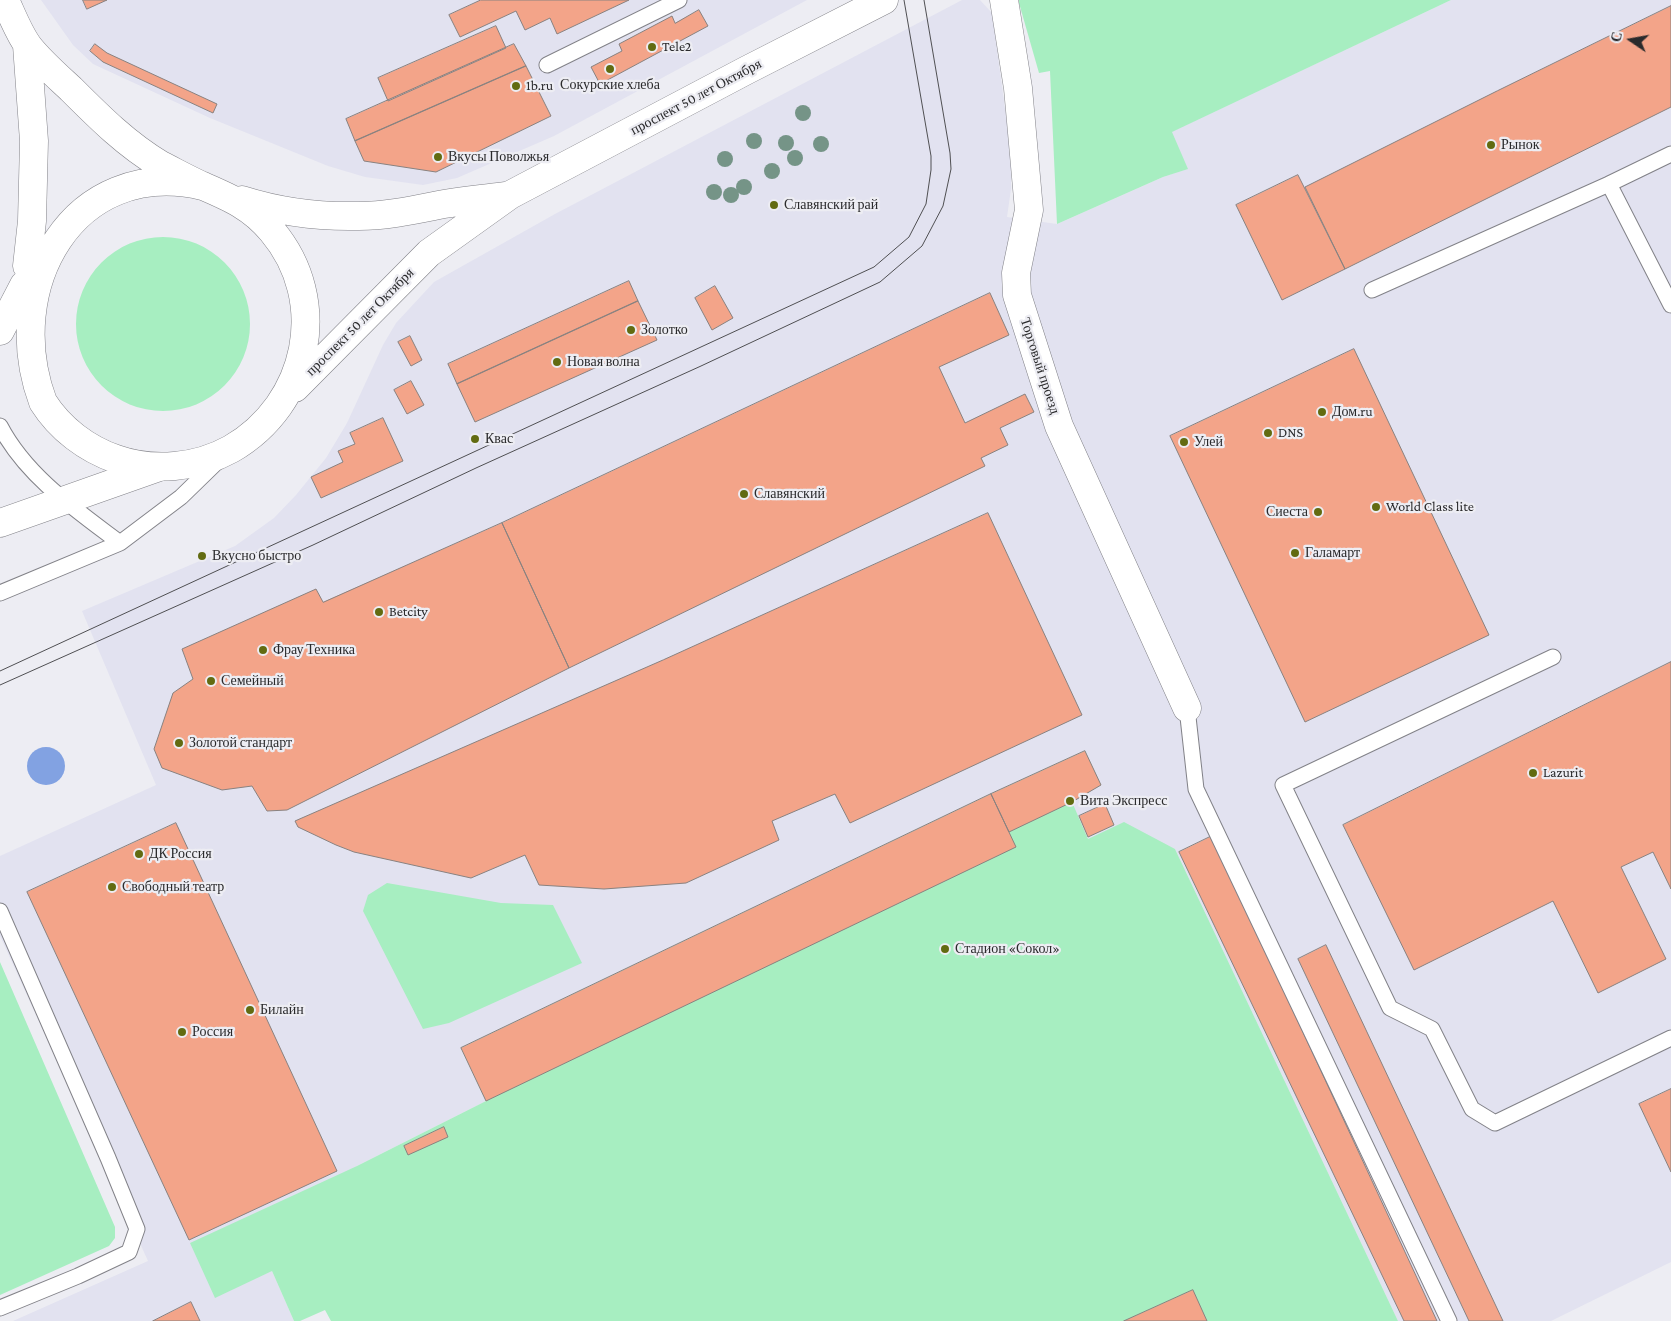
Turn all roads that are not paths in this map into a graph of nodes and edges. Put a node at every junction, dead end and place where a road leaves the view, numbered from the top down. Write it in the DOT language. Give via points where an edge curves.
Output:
graph roads {
  1 [pos="5,0"];
  2 [pos="679,0"];
  3 [pos="884,0"];
  4 [pos="1004,0"];
  5 [pos="27,45"];
  6 [pos="547,65"];
  7 [pos="1671,154"];
  8 [pos="1609,184"];
  9 [pos="214,191"];
  10 [pos="510,195"];
  11 [pos="24,285"];
  12 [pos="1372,290"];
  13 [pos="1671,305"];
  14 [pos="0,331"];
  15 [pos="285,398"];
  16 [pos="0,426"];
  17 [pos="230,450"];
  18 [pos="160,467"];
  19 [pos="65,501"];
  20 [pos="0,523"];
  21 [pos="120,543"];
  22 [pos="0,593"];
  23 [pos="1553,657"];
  24 [pos="1187,708"];
  25 [pos="0,911"];
  26 [pos="1671,1038"];
  27 [pos="0,1308"];
  28 [pos="1449,1321"];
  1 -- 5 [label="main road"];
  2 -- 6 [label="lane"];
  3 -- 10 [label="main road, проспект 50 лет Октября"];
  4 -- 24 [label="main road, Торговый проезд" via="1018,88 1029,210 1016,273 1018,295 1059,426"];
  5 -- 9 [label="main road" via="86,106 132,146 157,163"];
  5 -- 11 [label="main road" via="34,141 32,221"];
  7 -- 8 [label="lane"];
  8 -- 12 [label="lane"];
  8 -- 13 [label="lane"];
  9 -- 10 [label="main road, проспект 50 лет Октября" via="284,211 345,216 390,214"];
  9 -- 11 [label="main road" via="174,181 144,182 114,190 87,203 63,221 43,244"];
  9 -- 15 [label="main road" via="247,208 271,230 290,257 302,288 306,320 304,345 299,368"];
  10 -- 15 [label="main road, проспект 50 лет Октября" via="429,253"];
  11 -- 14 [label="main road"];
  11 -- 18 [label="main road" via="19,324 22,350 31,381 48,409 65,429 97,451 134,464"];
  15 -- 17 [label="main road" via="262,428"];
  16 -- 19 [label="lane" via="22,459"];
  17 -- 18 [label="main road" via="196,463"];
  17 -- 21 [label="lane" via="181,497"];
  18 -- 19 [label="main road"];
  19 -- 20 [label="main road"];
  19 -- 21 [label="lane"];
  21 -- 22 [label="lane"];
  23 -- 26 [label="lane" via="1283,785 1390,1008 1432,1029 1472,1109 1495,1123"];
  24 -- 28 [label="lane" via="1196,789"];
  25 -- 27 [label="lane" via="137,1229 129,1252"];
}
